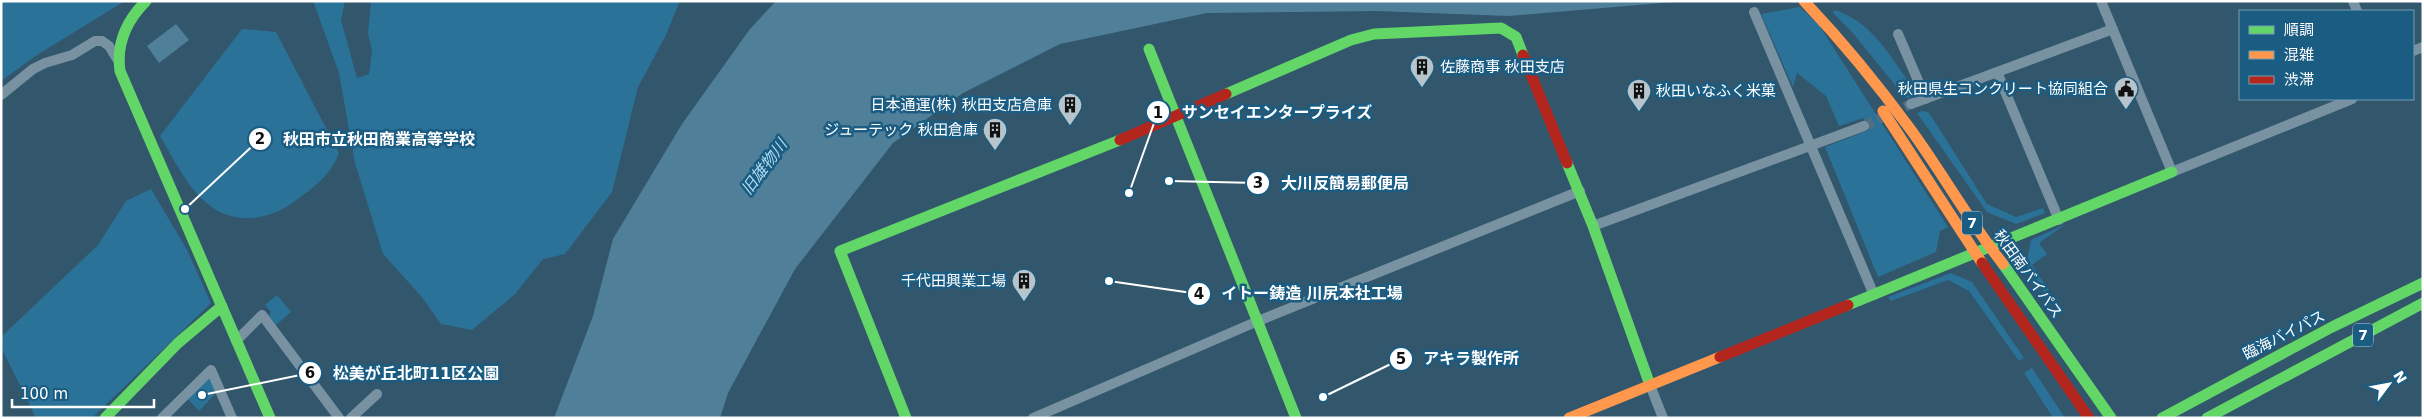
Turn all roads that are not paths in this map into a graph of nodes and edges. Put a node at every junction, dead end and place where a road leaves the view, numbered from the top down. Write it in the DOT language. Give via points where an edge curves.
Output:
graph roads {
  1 [pos="146,1"];
  2 [pos="1804,1"];
  3 [pos="2101,1"];
  4 [pos="1754,12"];
  5 [pos="2113,29"];
  6 [pos="1832,30"];
  7 [pos="1898,34"];
  8 [pos="1149,49"];
  9 [pos="117,59"];
  10 [pos="1997,72"];
  11 [pos="1,95"];
  12 [pos="1926,99"];
  13 [pos="2350,100"];
  14 [pos="1911,104"];
  15 [pos="1174,117"];
  16 [pos="1864,126"];
  17 [pos="1812,144"];
  18 [pos="2172,172"];
  19 [pos="1580,191"];
  20 [pos="2059,220"];
  21 [pos="1594,226"];
  22 [pos="1991,247"];
  23 [pos="1975,253"];
  24 [pos="2423,283"];
  25 [pos="1874,295"];
  26 [pos="2423,303"];
  27 [pos="222,306"];
  28 [pos="1258,321"];
  29 [pos="236,341"];
  30 [pos="1650,385"];
  31 [pos="377,394"];
  32 [pos="105,418"];
  33 [pos="162,418"];
  34 [pos="232,418"];
  35 [pos="270,418"];
  36 [pos="339,418"];
  37 [pos="351,418"];
  38 [pos="906,418"];
  39 [pos="1033,418"];
  40 [pos="1296,418"];
  41 [pos="1569,418"];
  42 [pos="1663,418"];
  43 [pos="2089,418"];
  44 [pos="2111,418"];
  45 [pos="2162,418"];
  46 [pos="2207,418"];
  1 -- 9 [label="main road" via="131,17 124,31"];
  2 -- 6 [label="main road, 秋田南バイパス / 7"];
  3 -- 5 [label="street"];
  4 -- 17 [label="street"];
  5 -- 10 [label="street"];
  5 -- 18 [label="street"];
  6 -- 22 [label="main road, 秋田南バイパス / 7" via="1911,130 1974,227"];
  6 -- 23 [label="main road, 秋田南バイパス / 7"];
  7 -- 12 [label="street"];
  8 -- 15 [label="main road"];
  9 -- 11 [label="street" via="109,46 95,41 72,55 45,62"];
  9 -- 27 [label="main road"];
  10 -- 12 [label="street"];
  10 -- 20 [label="street"];
  12 -- 14 [label="street"];
  13 -- 18 [label="street"];
  15 -- 19 [label="main road" via="1362,36 1501,28 1509,31 1520,44"];
  15 -- 28 [label="main road"];
  15 -- 38 [label="main road" via="840,251"];
  16 -- 17 [label="street"];
  17 -- 21 [label="street"];
  17 -- 25 [label="street"];
  18 -- 20 [label="main road"];
  19 -- 21 [label="main road"];
  19 -- 28 [label="street"];
  20 -- 22 [label="main road"];
  21 -- 30 [label="main road"];
  22 -- 23 [label="main road"];
  22 -- 44 [label="main road, 秋田南バイパス / 7"];
  23 -- 25 [label="main road"];
  23 -- 43 [label="main road, 秋田南バイパス / 7"];
  24 -- 45 [label="main road, 臨海バイパス / 7" via="2332,327"];
  25 -- 30 [label="main road"];
  26 -- 46 [label="main road, 7"];
  27 -- 29 [label="main road"];
  27 -- 32 [label="main road" via="178,343"];
  28 -- 39 [label="street"];
  28 -- 40 [label="main road"];
  29 -- 35 [label="main road"];
  29 -- 36 [label="street" via="262,315"];
  30 -- 41 [label="main road"];
  30 -- 42 [label="street"];
  31 -- 37 [label="street"];
  33 -- 34 [label="street" via="211,370"];
}
